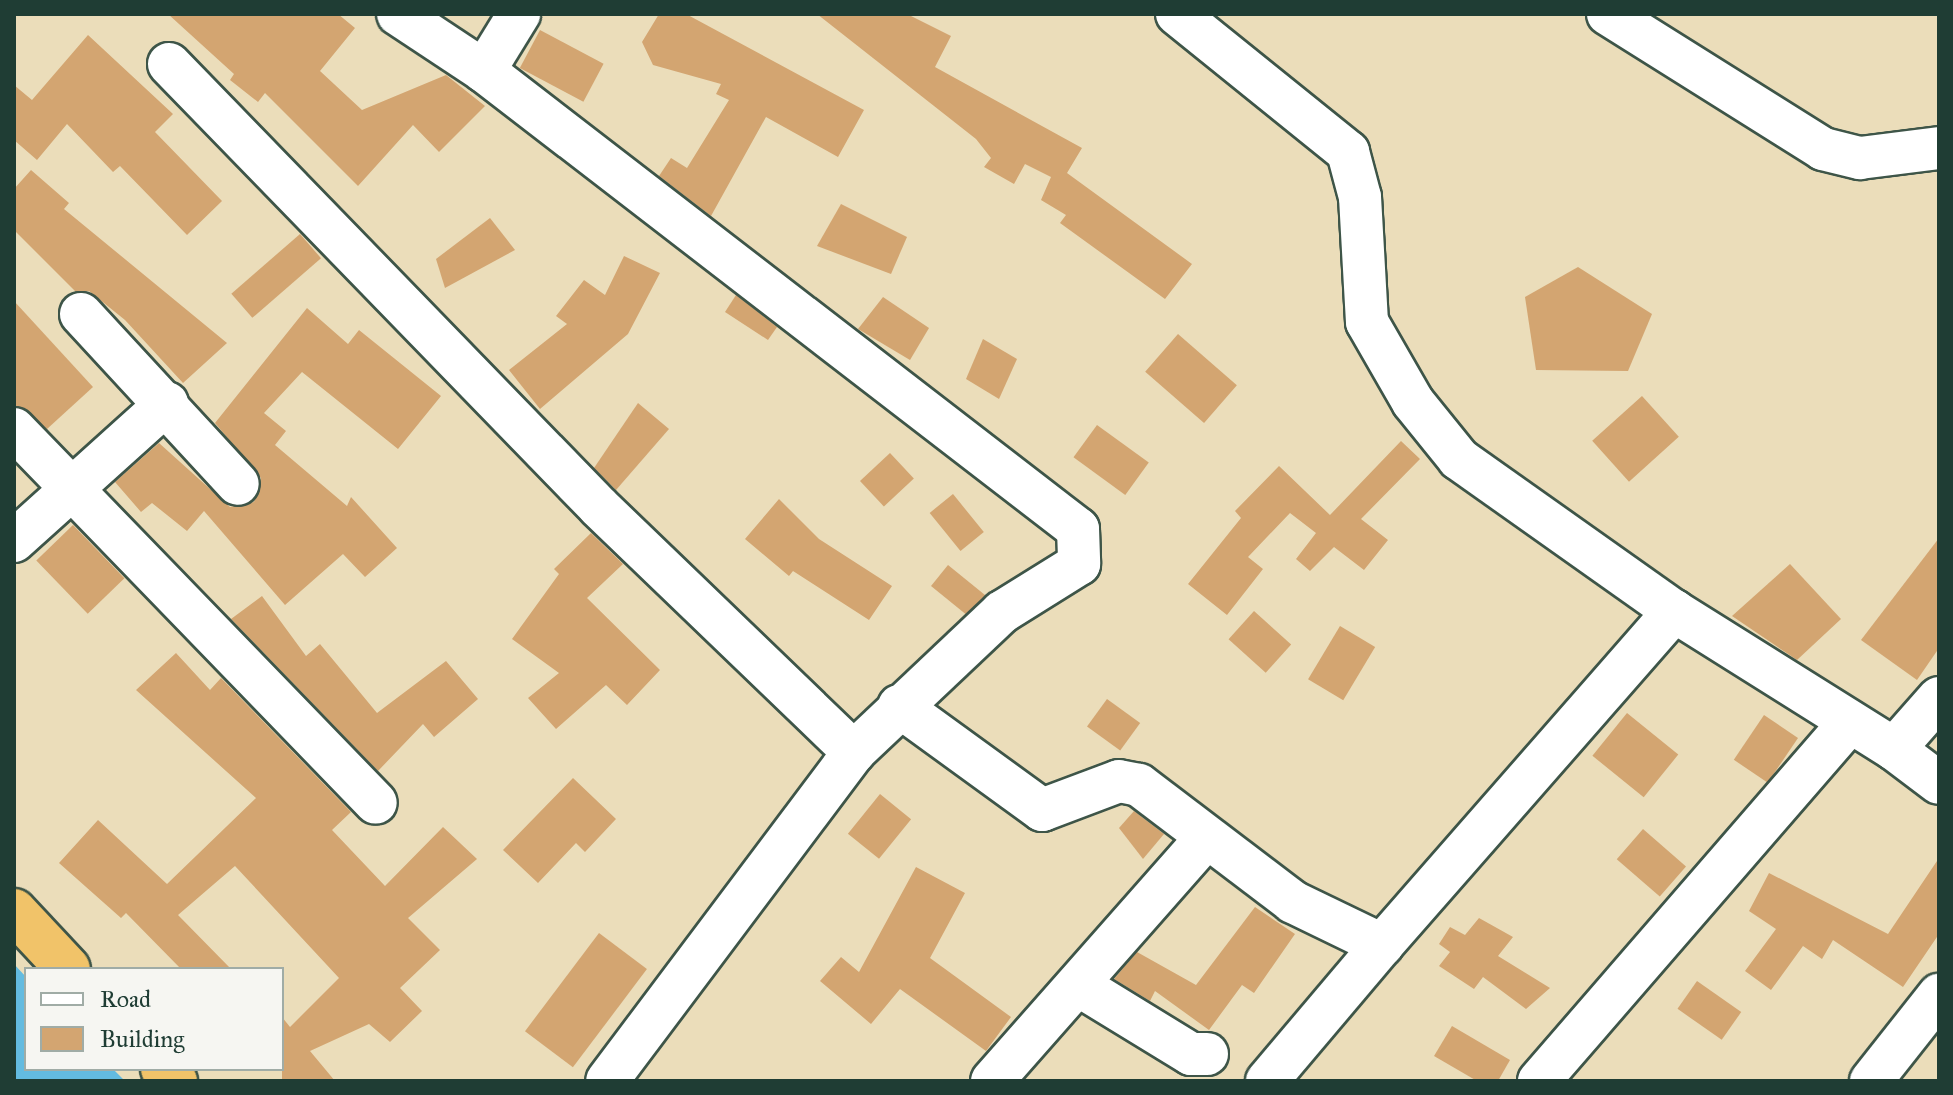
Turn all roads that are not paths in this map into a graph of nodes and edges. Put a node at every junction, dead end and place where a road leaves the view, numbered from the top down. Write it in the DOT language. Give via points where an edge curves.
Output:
graph roads {
  1 [pos="398,14"];
  2 [pos="519,14"];
  3 [pos="1177,14"];
  4 [pos="1608,14"];
  5 [pos="169,64"];
  6 [pos="484,71"];
  7 [pos="1939,148"];
  8 [pos="81,314"];
  9 [pos="167,403"];
  10 [pos="14,429"];
  11 [pos="238,484"];
  12 [pos="75,490"];
  13 [pos="14,541"];
  14 [pos="1674,611"];
  15 [pos="1939,698"];
  16 [pos="899,706"];
  17 [pos="1850,722"];
  18 [pos="1894,749"];
  19 [pos="854,752"];
  20 [pos="1939,783"];
  21 [pos="376,803"];
  22 [pos="1205,839"];
  23 [pos="14,911"];
  24 [pos="1382,945"];
  25 [pos="66,967"];
  26 [pos="1080,986"];
  27 [pos="1939,995"];
  28 [pos="1207,1054"];
  29 [pos="607,1081"];
  30 [pos="992,1081"];
  31 [pos="1267,1081"];
  32 [pos="1539,1081"];
  33 [pos="1871,1081"];
  1 -- 6 [label="street"];
  2 -- 6 [label="street"];
  3 -- 14 [label="street" via="1348,152 1360,197 1367,322 1459,459"];
  4 -- 7 [label="street" via="1823,149 1860,158"];
  5 -- 19 [label="street" via="599,507"];
  6 -- 16 [label="street" via="1078,529 1079,564 1002,612"];
  8 -- 9 [label="street"];
  9 -- 11 [label="street"];
  9 -- 12 [label="street"];
  10 -- 12 [label="street"];
  12 -- 13 [label="street"];
  12 -- 21 [label="street"];
  14 -- 17 [label="street"];
  14 -- 24 [label="street"];
  15 -- 18 [label="street"];
  16 -- 19 [label="street"];
  16 -- 22 [label="street" via="1042,810 1119,781 1139,785"];
  17 -- 18 [label="street"];
  17 -- 32 [label="street"];
  18 -- 20 [label="street"];
  19 -- 29 [label="street"];
  22 -- 24 [label="street" via="1293,902"];
  22 -- 26 [label="street"];
  23 -- 25 [label="highway"];
  24 -- 31 [label="street"];
  26 -- 28 [label="street" via="1191,1054"];
  26 -- 30 [label="street"];
  27 -- 33 [label="street"];
}
